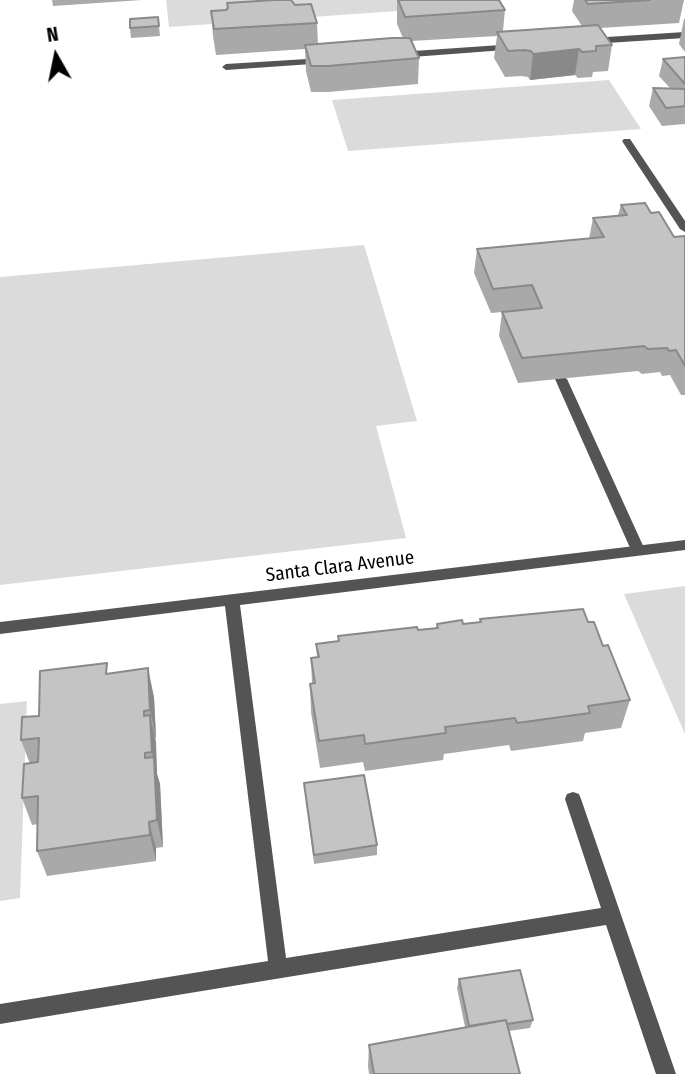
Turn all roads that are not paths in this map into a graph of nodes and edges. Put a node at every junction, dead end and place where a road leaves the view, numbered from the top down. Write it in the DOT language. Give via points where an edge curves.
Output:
graph roads {
  1 [pos="685,35"];
  2 [pos="587,42"];
  3 [pos="531,46"];
  4 [pos="393,55"];
  5 [pos="337,60"];
  6 [pos="226,67"];
  7 [pos="627,141"];
  8 [pos="685,229"];
  9 [pos="561,379"];
  10 [pos="685,545"];
  11 [pos="638,550"];
  12 [pos="232,600"];
  13 [pos="0,628"];
  14 [pos="573,799"];
  15 [pos="612,915"];
  16 [pos="278,969"];
  17 [pos="0,1014"];
  18 [pos="666,1074"];
  1 -- 2 [label="street"];
  3 -- 4 [label="street"];
  5 -- 6 [label="street"];
  7 -- 8 [label="street"];
  9 -- 11 [label="street"];
  10 -- 11 [label="street, Santa Clara Avenue"];
  11 -- 12 [label="street, Santa Clara Avenue"];
  12 -- 13 [label="street, Santa Clara Avenue"];
  12 -- 16 [label="street"];
  14 -- 15 [label="street"];
  15 -- 16 [label="street"];
  15 -- 18 [label="street"];
  16 -- 17 [label="street"];
}
